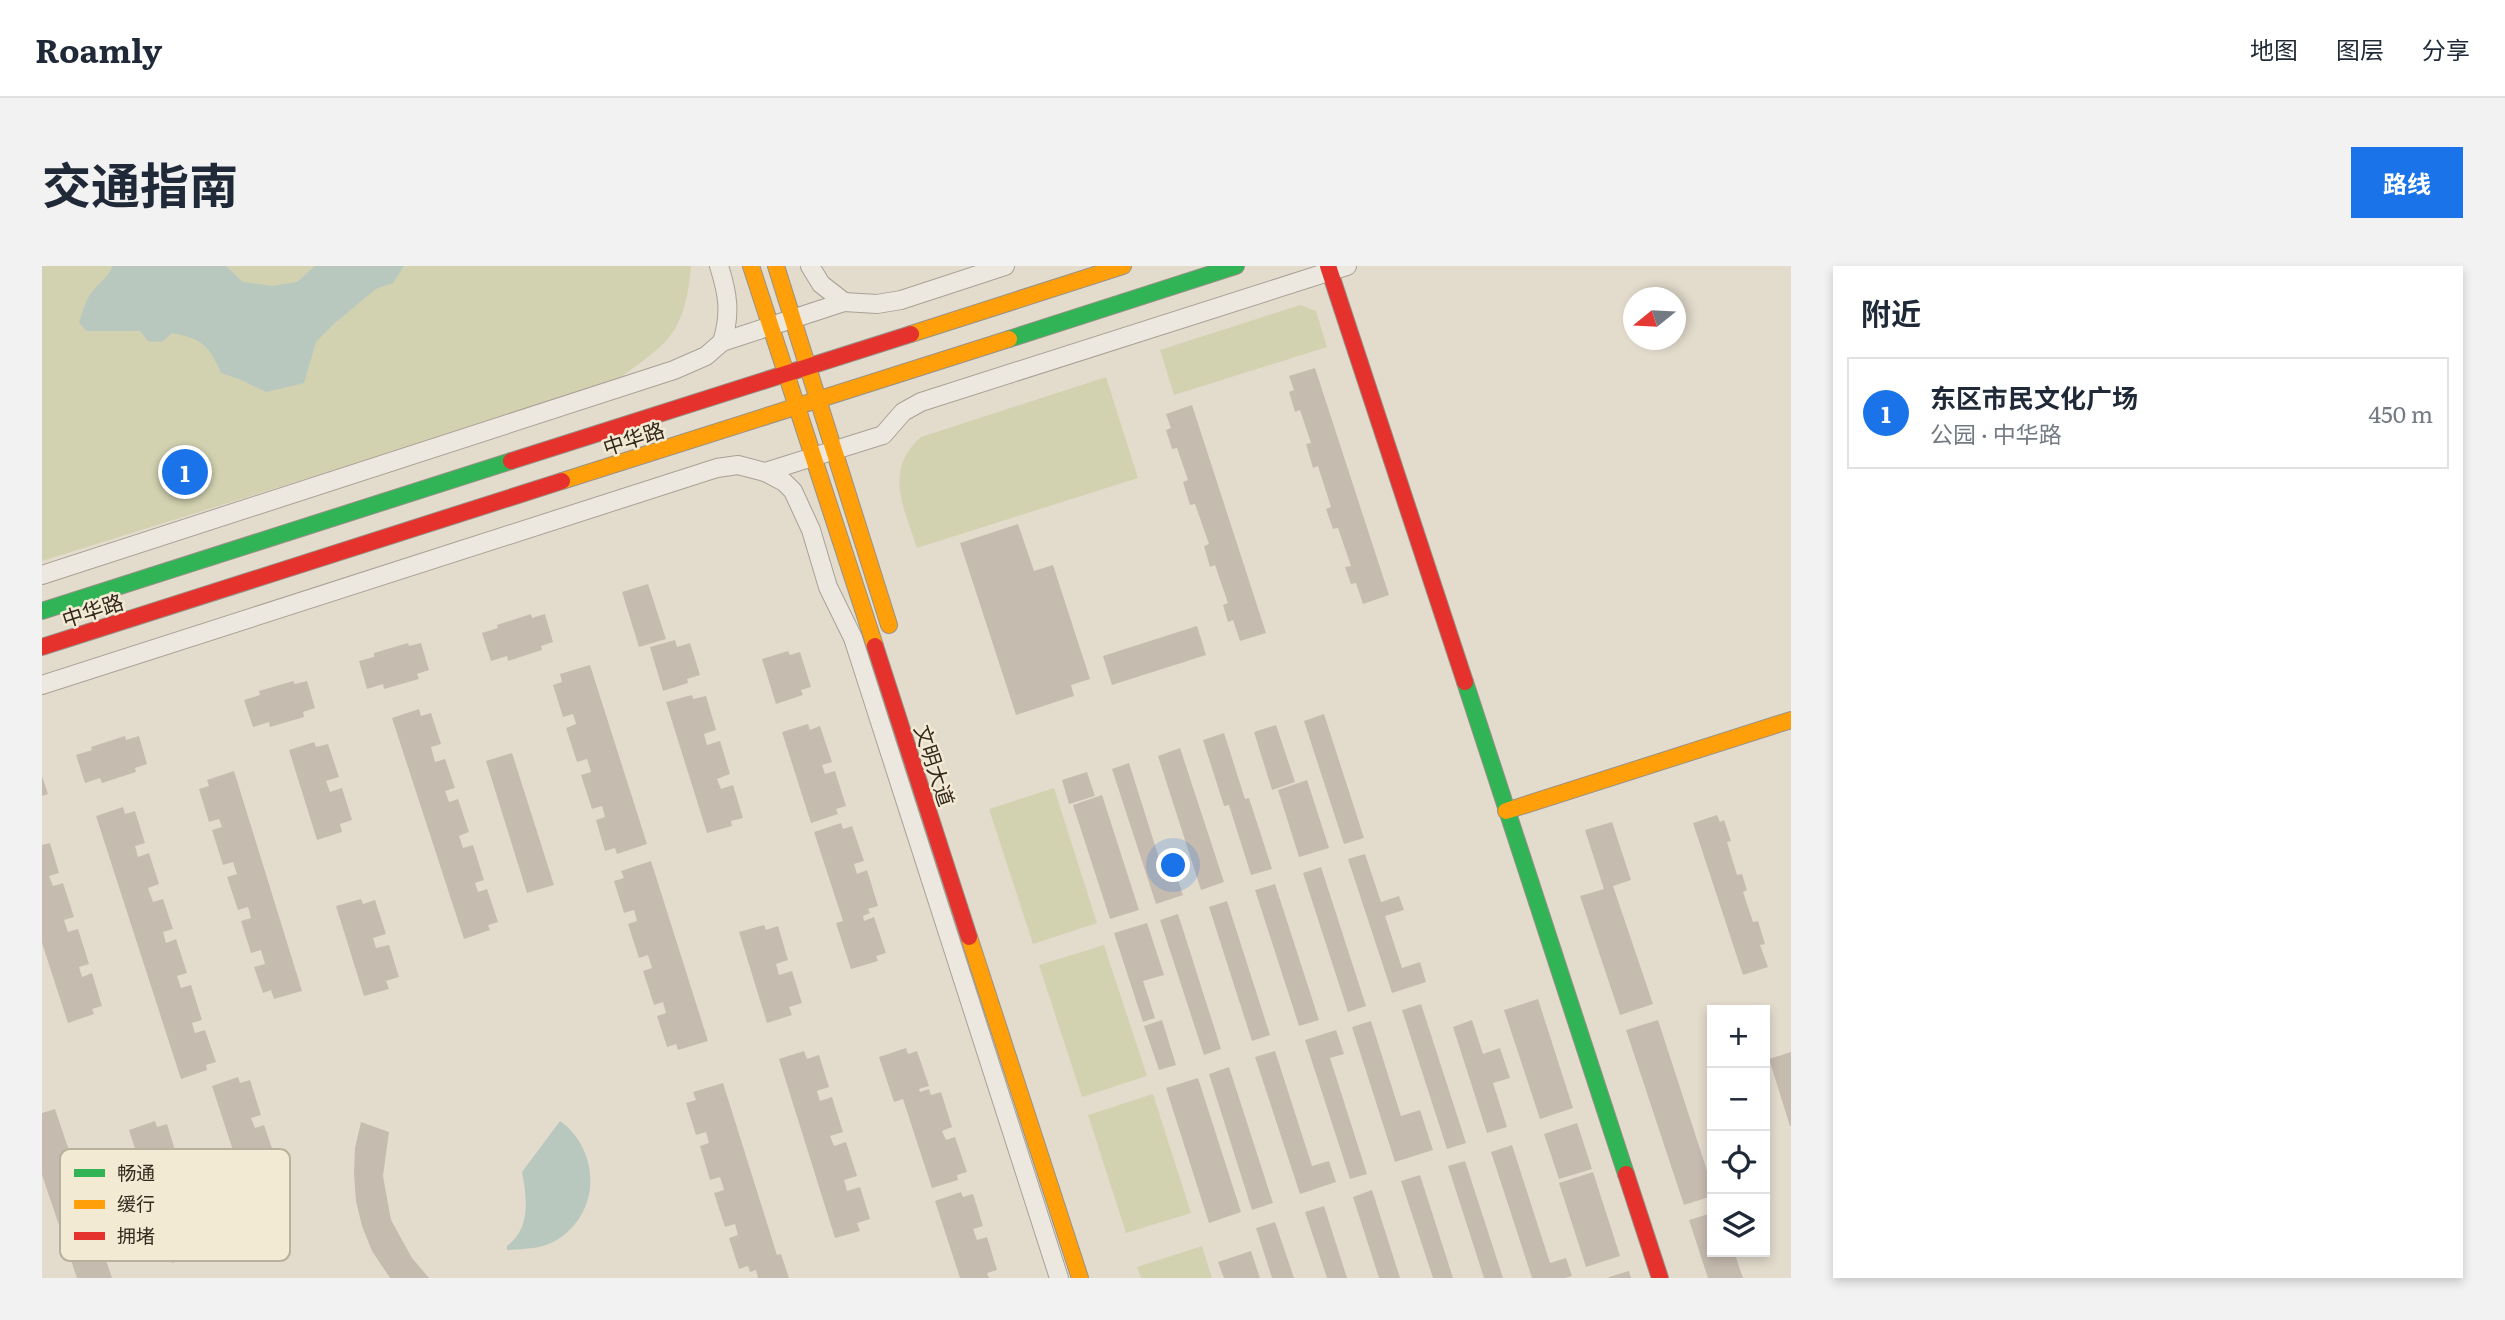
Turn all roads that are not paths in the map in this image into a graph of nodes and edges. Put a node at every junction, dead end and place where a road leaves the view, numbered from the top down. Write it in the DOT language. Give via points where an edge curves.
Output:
graph roads {
  1 [pos="719,266"];
  2 [pos="751,266"];
  3 [pos="776,266"];
  4 [pos="810,266"];
  5 [pos="1005,266"];
  6 [pos="1123,266"];
  7 [pos="1236,266"];
  8 [pos="1347,266"];
  9 [pos="1329,269"];
  10 [pos="844,302"];
  11 [pos="793,319"];
  12 [pos="771,326"];
  13 [pos="722,342"];
  14 [pos="808,367"];
  15 [pos="787,374"];
  16 [pos="818,400"];
  17 [pos="797,407"];
  18 [pos="834,450"];
  19 [pos="814,457"];
  20 [pos="765,472"];
  21 [pos="42,575"];
  22 [pos="42,611"];
  23 [pos="895,645"];
  24 [pos="42,647"];
  25 [pos="42,685"];
  26 [pos="1791,720"];
  27 [pos="1506,811"];
  28 [pos="1059,1278"];
  29 [pos="1080,1278"];
  30 [pos="1660,1278"];
  1 -- 13 [label="street" via="729,300"];
  2 -- 12 [label="main road, 文明大道"];
  3 -- 11 [label="main road"];
  4 -- 10 [label="street" via="821,284"];
  5 -- 10 [label="street" via="901,300"];
  6 -- 14 [label="main road, 中华路"];
  7 -- 16 [label="main road, 中华路"];
  8 -- 9 [label="street"];
  9 -- 18 [label="street" via="921,402 903,412 883,435"];
  9 -- 27 [label="main road"];
  10 -- 11 [label="street"];
  11 -- 12 [label="street"];
  11 -- 14 [label="main road"];
  12 -- 13 [label="street"];
  12 -- 15 [label="main road, 文明大道"];
  13 -- 21 [label="street" via="706,356 674,369"];
  14 -- 15 [label="main road, 中华路"];
  14 -- 16 [label="main road"];
  15 -- 17 [label="main road, 文明大道"];
  15 -- 22 [label="main road, 中华路"];
  16 -- 17 [label="main road, 中华路"];
  16 -- 18 [label="main road"];
  17 -- 19 [label="main road, 文明大道"];
  17 -- 24 [label="main road, 中华路"];
  18 -- 19 [label="street"];
  18 -- 23 [label="main road"];
  19 -- 20 [label="street"];
  19 -- 29 [label="main road, 文明大道"];
  20 -- 25 [label="street" via="738,465 718,468"];
  20 -- 28 [label="street" via="793,491 811,530 828,587 853,638"];
  26 -- 27 [label="main road"];
  27 -- 30 [label="main road"];
}
